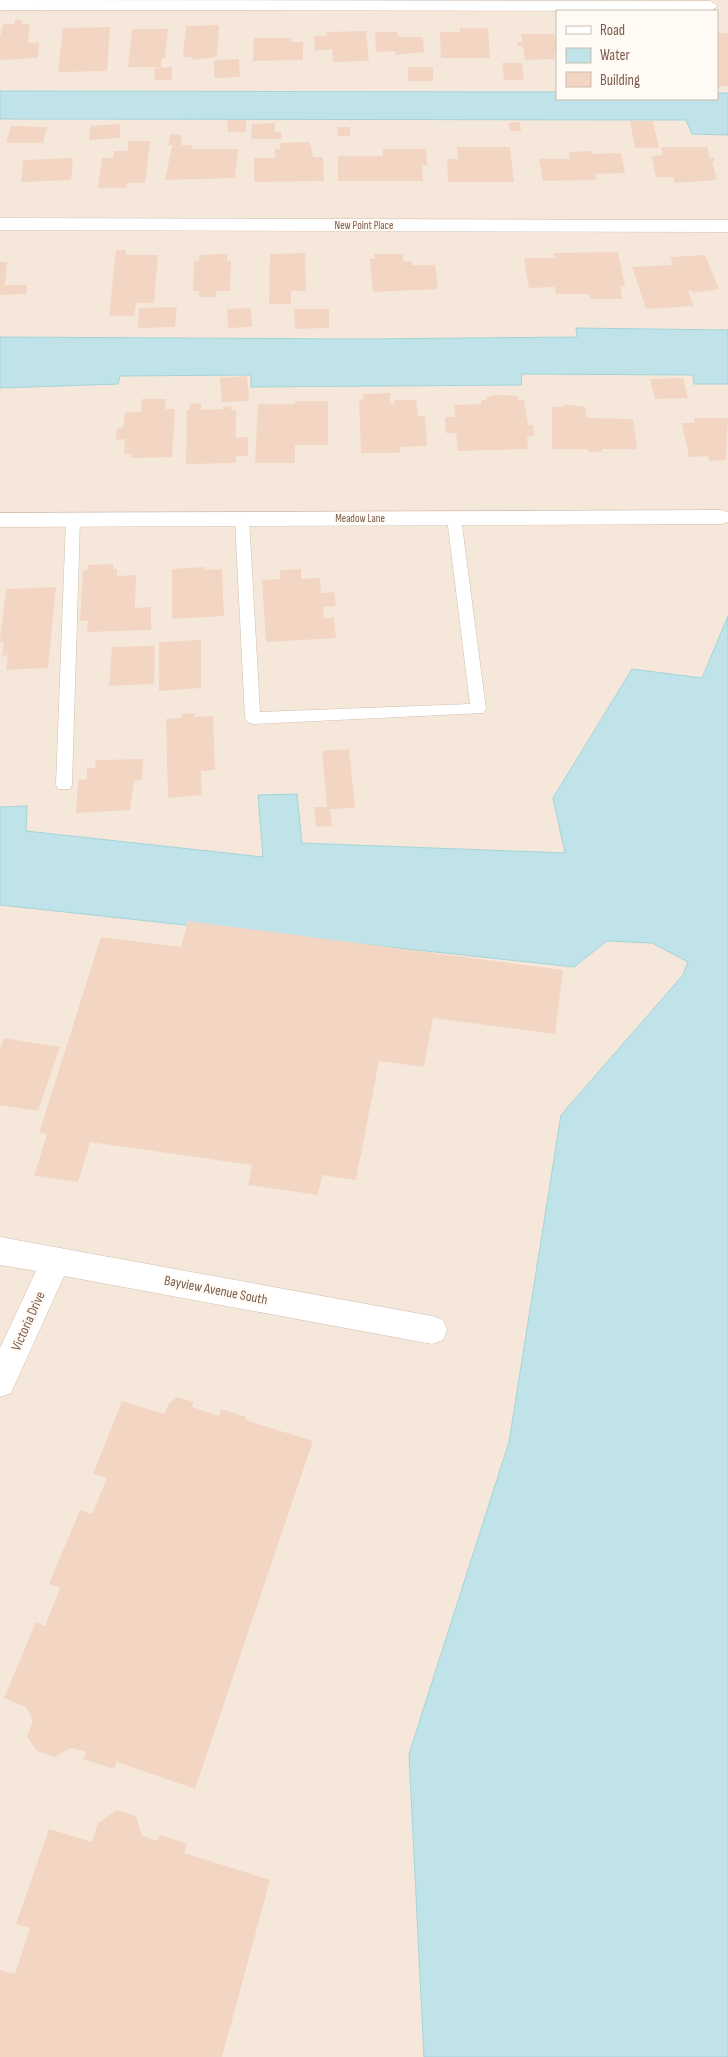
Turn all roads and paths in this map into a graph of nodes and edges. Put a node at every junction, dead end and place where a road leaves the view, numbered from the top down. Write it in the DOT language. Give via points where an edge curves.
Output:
graph roads {
  1 [pos="0,5"];
  2 [pos="710,6"];
  3 [pos="0,224"];
  4 [pos="728,226"];
  5 [pos="721,517"];
  6 [pos="454,518"];
  7 [pos="242,519"];
  8 [pos="0,520"];
  9 [pos="73,520"];
  10 [pos="64,785"];
  11 [pos="0,1251"];
  12 [pos="56,1260"];
  13 [pos="432,1330"];
  14 [pos="0,1382"];
  1 -- 2 [label="street"];
  3 -- 4 [label="street, New Point Place"];
  5 -- 6 [label="street, Meadow Lane"];
  6 -- 7 [label="street, Meadow Lane"];
  6 -- 7 [label="lane" via="478,709 253,718"];
  7 -- 9 [label="street, Meadow Lane"];
  8 -- 9 [label="street, Meadow Lane"];
  9 -- 10 [label="lane"];
  11 -- 12 [label="street, Bayview Avenue South"];
  12 -- 13 [label="street, Bayview Avenue South"];
  12 -- 14 [label="street, Victoria Drive"];
}
